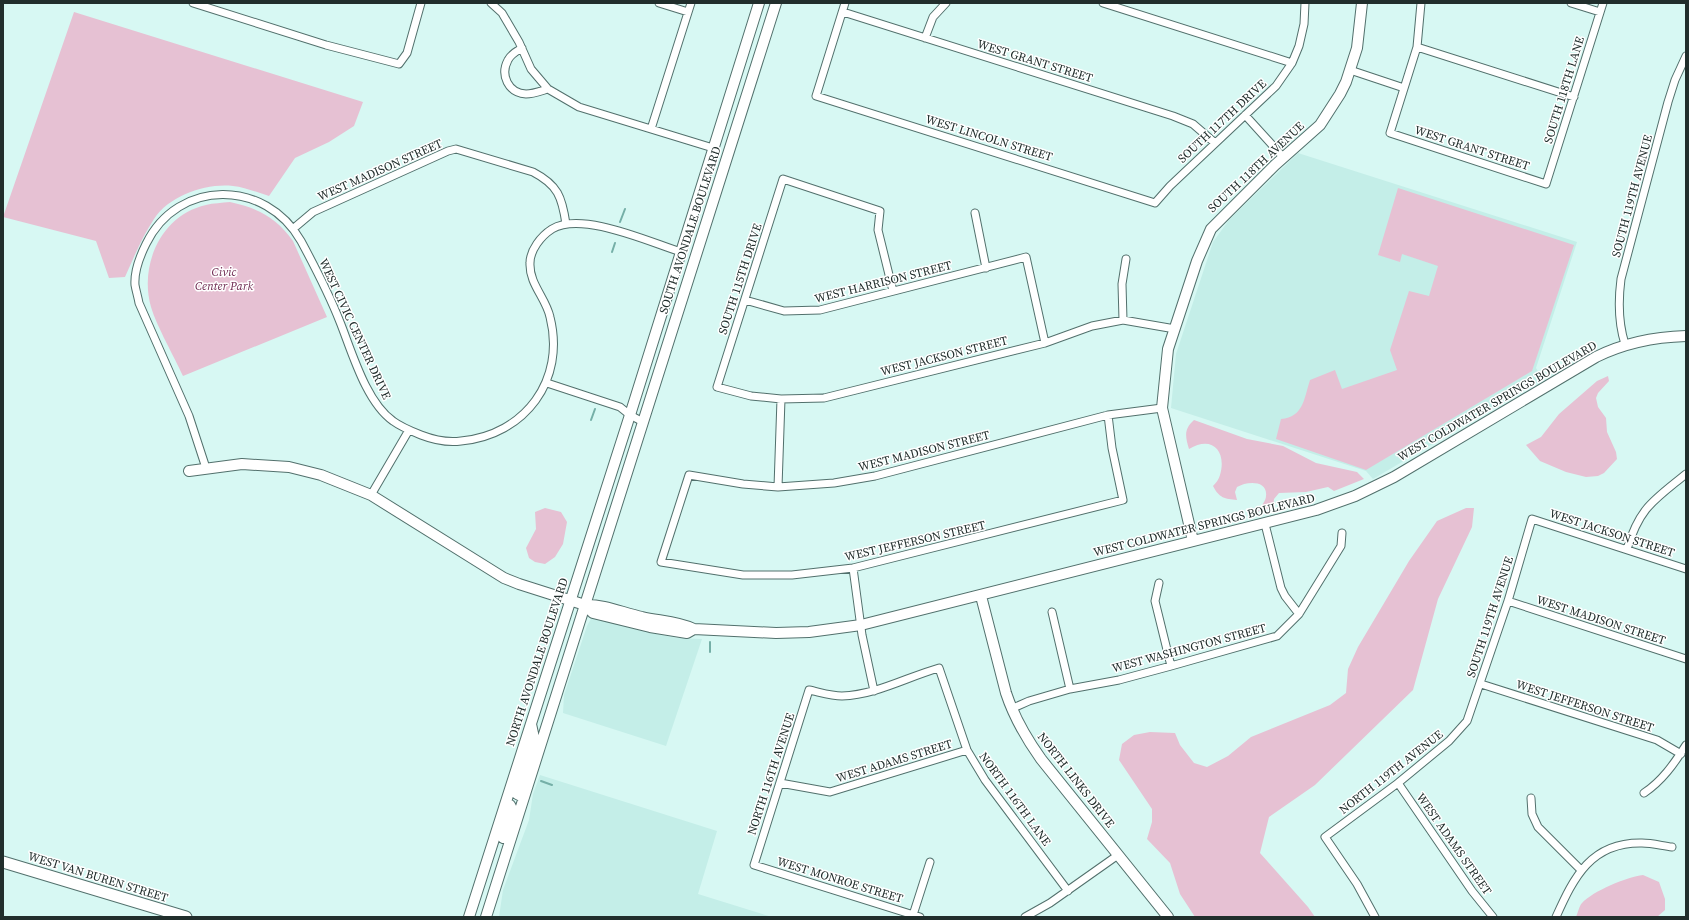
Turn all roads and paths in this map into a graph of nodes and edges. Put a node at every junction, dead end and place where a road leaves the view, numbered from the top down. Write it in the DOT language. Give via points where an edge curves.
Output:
graph roads {
  1 [pos="193,3"];
  2 [pos="420,3"];
  3 [pos="491,3"];
  4 [pos="659,3"];
  5 [pos="691,3"];
  6 [pos="759,3"];
  7 [pos="776,3"];
  8 [pos="846,3"];
  9 [pos="946,3"];
  10 [pos="1103,3"];
  11 [pos="1306,3"];
  12 [pos="1362,3"];
  13 [pos="1421,3"];
  14 [pos="1571,3"];
  15 [pos="1603,3"];
  16 [pos="688,12"];
  17 [pos="843,12"];
  18 [pos="1600,12"];
  19 [pos="925,38"];
  20 [pos="1417,47"];
  21 [pos="522,48"];
  22 [pos="1686,56"];
  23 [pos="1292,63"];
  24 [pos="1350,70"];
  25 [pos="1404,88"];
  26 [pos="548,89"];
  27 [pos="1574,97"];
  28 [pos="1244,115"];
  29 [pos="651,129"];
  30 [pos="1215,143"];
  31 [pos="713,148"];
  32 [pos="1284,158"];
  33 [pos="1546,184"];
  34 [pos="1155,203"];
  35 [pos="975,213"];
  36 [pos="566,224"];
  37 [pos="294,228"];
  38 [pos="681,252"];
  39 [pos="695,257"];
  40 [pos="1126,260"];
  41 [pos="986,268"];
  42 [pos="892,291"];
  43 [pos="745,300"];
  44 [pos="1123,320"];
  45 [pos="1174,329"];
  46 [pos="1686,336"];
  47 [pos="1045,342"];
  48 [pos="1624,344"];
  49 [pos="547,383"];
  50 [pos="717,387"];
  51 [pos="781,399"];
  52 [pos="1162,408"];
  53 [pos="630,415"];
  54 [pos="1108,415"];
  55 [pos="643,422"];
  56 [pos="409,430"];
  57 [pos="206,468"];
  58 [pos="189,471"];
  59 [pos="1686,474"];
  60 [pos="778,487"];
  61 [pos="370,495"];
  62 [pos="1532,520"];
  63 [pos="1265,524"];
  64 [pos="1342,533"];
  65 [pos="1193,541"];
  66 [pos="1627,549"];
  67 [pos="661,562"];
  68 [pos="853,568"];
  69 [pos="1686,569"];
  70 [pos="1159,583"];
  71 [pos="981,596"];
  72 [pos="570,600"];
  73 [pos="1508,601"];
  74 [pos="585,605"];
  75 [pos="1052,612"];
  76 [pos="1299,614"];
  77 [pos="861,625"];
  78 [pos="1686,659"];
  79 [pos="1171,666"];
  80 [pos="1480,684"];
  81 [pos="1070,689"];
  82 [pos="874,691"];
  83 [pos="1011,708"];
  84 [pos="1467,721"];
  85 [pos="530,724"];
  86 [pos="1686,745"];
  87 [pos="967,750"];
  88 [pos="1681,754"];
  89 [pos="780,783"];
  90 [pos="1398,783"];
  91 [pos="1644,793"];
  92 [pos="523,797"];
  93 [pos="1531,798"];
  94 [pos="506,803"];
  95 [pos="1672,847"];
  96 [pos="1118,855"];
  97 [pos="3,862"];
  98 [pos="930,862"];
  99 [pos="754,865"];
  100 [pos="501,868"];
  101 [pos="1581,870"];
  102 [pos="1068,891"];
  103 [pos="917,916"];
  104 [pos="186,917"];
  105 [pos="469,917"];
  106 [pos="486,917"];
  107 [pos="1025,917"];
  108 [pos="1168,917"];
  109 [pos="1375,917"];
  110 [pos="1493,917"];
  111 [pos="1556,917"];
  1 -- 2 [label="street" via="326,45 398,64 407,53"];
  3 -- 21 [label="street" via="502,13"];
  4 -- 16 [label="street"];
  5 -- 16 [label="street"];
  6 -- 31 [label="street, SOUTH AVONDALE BOULEVARD"];
  7 -- 39 [label="street, SOUTH AVONDALE BOULEVARD"];
  8 -- 17 [label="street"];
  9 -- 19 [label="street" via="933,17"];
  10 -- 23 [label="street"];
  11 -- 23 [label="street, SOUTH 117TH DRIVE" via="1299,46"];
  12 -- 24 [label="street, SOUTH 118TH AVENUE" via="1360,30"];
  13 -- 20 [label="street"];
  14 -- 18 [label="street"];
  15 -- 18 [label="street, SOUTH 118TH LANE"];
  16 -- 29 [label="street"];
  17 -- 19 [label="street, WEST GRANT STREET"];
  17 -- 34 [label="street, WEST LINCOLN STREET" via="816,96"];
  18 -- 27 [label="street, SOUTH 118TH LANE"];
  19 -- 30 [label="street, WEST GRANT STREET" via="1173,116 1193,124"];
  20 -- 25 [label="street"];
  20 -- 27 [label="street"];
  21 -- 26 [label="street" via="531,69"];
  21 -- 26 [label="street" via="508,59 504,73 505,81 524,94"];
  22 -- 48 [label="street, SOUTH 119TH AVENUE" via="1668,102 1621,279 1618,306"];
  23 -- 28 [label="street, SOUTH 117TH DRIVE" via="1276,86"];
  24 -- 25 [label="street"];
  24 -- 32 [label="street, SOUTH 118TH AVENUE" via="1340,94 1320,125"];
  25 -- 33 [label="street, WEST GRANT STREET" via="1390,133"];
  26 -- 29 [label="street" via="579,106"];
  27 -- 33 [label="street, SOUTH 118TH LANE"];
  28 -- 30 [label="street, SOUTH 117TH DRIVE"];
  28 -- 32 [label="street"];
  29 -- 31 [label="street"];
  30 -- 34 [label="street, SOUTH 117TH DRIVE"];
  31 -- 38 [label="street, SOUTH AVONDALE BOULEVARD"];
  32 -- 45 [label="street, SOUTH 118TH AVENUE" via="1211,229 1199,254"];
  35 -- 41 [label="street"];
  36 -- 37 [label="street, WEST MADISON STREET" via="562,201 552,183 533,172 456,149 313,212"];
  36 -- 38 [label="street, WEST CIVIC CENTER DRIVE" via="601,226"];
  36 -- 49 [label="street, WEST CIVIC CENTER DRIVE" via="551,230 544,237 534,249 530,261 533,282 550,315 553,331 553,364"];
  37 -- 56 [label="street, WEST CIVIC CENTER DRIVE" via="340,321 373,399 392,420"];
  37 -- 57 [label="street, WEST CIVIC CENTER DRIVE" via="280,214 263,204 224,194 206,196 190,201 171,212 151,233 142,250 135,284 139,303 190,416"];
  38 -- 39 [label="street"];
  38 -- 53 [label="street, SOUTH AVONDALE BOULEVARD"];
  39 -- 55 [label="street, SOUTH AVONDALE BOULEVARD"];
  40 -- 44 [label="street" via="1122,284"];
  41 -- 42 [label="street, WEST HARRISON STREET"];
  41 -- 47 [label="street, WEST HARRISON STREET" via="1026,258"];
  42 -- 43 [label="street, WEST HARRISON STREET" via="820,310 800,312 784,311"];
  42 -- 43 [label="street, SOUTH 115TH DRIVE" via="878,230 880,211 783,179"];
  43 -- 50 [label="street, SOUTH 115TH DRIVE"];
  44 -- 45 [label="street, WEST JACKSON STREET"];
  44 -- 47 [label="street, WEST JACKSON STREET" via="1092,326"];
  45 -- 52 [label="street, SOUTH 118TH AVENUE" via="1164,371"];
  46 -- 48 [label="street, WEST COLDWATER SPRINGS BOULEVARD" via="1662,337"];
  47 -- 51 [label="street, WEST JACKSON STREET" via="824,398"];
  48 -- 63 [label="street, WEST COLDWATER SPRINGS BOULEVARD" via="1596,357 1374,487 1316,510"];
  49 -- 53 [label="street" via="620,406"];
  49 -- 56 [label="street, WEST CIVIC CENTER DRIVE" via="528,410 491,434 452,442 434,440"];
  50 -- 51 [label="street, WEST JACKSON STREET" via="751,396"];
  51 -- 60 [label="street"];
  52 -- 54 [label="street, WEST MADISON STREET"];
  52 -- 65 [label="street, SOUTH 118TH AVENUE"];
  53 -- 55 [label="street"];
  53 -- 72 [label="street, NORTH AVONDALE BOULEVARD"];
  54 -- 60 [label="street, WEST MADISON STREET" via="875,476 834,483"];
  54 -- 68 [label="street, WEST JEFFERSON STREET" via="1123,500"];
  55 -- 74 [label="street, SOUTH AVONDALE BOULEVARD"];
  56 -- 61 [label="street"];
  57 -- 58 [label="street"];
  57 -- 61 [label="street" via="242,464 289,468 321,475"];
  59 -- 66 [label="street" via="1644,511 1635,526"];
  60 -- 67 [label="street, WEST MADISON STREET" via="689,475"];
  61 -- 72 [label="street, WEST COLDWATER SPRINGS BOULEVARD" via="504,578"];
  62 -- 66 [label="street, WEST JACKSON STREET"];
  62 -- 73 [label="street, SOUTH 119TH AVENUE"];
  63 -- 65 [label="street, WEST COLDWATER SPRINGS BOULEVARD"];
  63 -- 76 [label="street" via="1281,588"];
  64 -- 76 [label="street, WEST WASHINGTON STREET" via="1341,546"];
  65 -- 71 [label="street, WEST COLDWATER SPRINGS BOULEVARD"];
  66 -- 69 [label="street, WEST JACKSON STREET"];
  67 -- 68 [label="street, WEST JEFFERSON STREET" via="743,575 792,575"];
  68 -- 77 [label="street"];
  70 -- 79 [label="street" via="1155,601"];
  71 -- 77 [label="street, WEST COLDWATER SPRINGS BOULEVARD"];
  71 -- 83 [label="street, NORTH LINKS DRIVE"];
  72 -- 74 [label="street, WEST COLDWATER SPRINGS BOULEVARD"];
  72 -- 85 [label="street, NORTH AVONDALE BOULEVARD"];
  73 -- 78 [label="street, WEST MADISON STREET"];
  73 -- 80 [label="street, SOUTH 119TH AVENUE"];
  74 -- 77 [label="street, WEST COLDWATER SPRINGS BOULEVARD" via="596,604 642,618 685,624 694,629 768,633 809,632"];
  74 -- 92 [label="street"];
  75 -- 81 [label="street"];
  76 -- 79 [label="street, WEST WASHINGTON STREET" via="1277,636"];
  77 -- 82 [label="street"];
  79 -- 81 [label="street, WEST WASHINGTON STREET" via="1119,680"];
  80 -- 84 [label="street, SOUTH 119TH AVENUE"];
  80 -- 88 [label="street, WEST JEFFERSON STREET" via="1650,738"];
  81 -- 83 [label="street, WEST WASHINGTON STREET"];
  82 -- 87 [label="street, NORTH 116TH LANE" via="939,668"];
  82 -- 89 [label="street, NORTH 116TH AVENUE" via="842,696 809,690"];
  83 -- 96 [label="street, NORTH LINKS DRIVE" via="1025,736 1041,759"];
  84 -- 90 [label="street, NORTH 119TH AVENUE" via="1449,741"];
  85 -- 92 [label="street" via="534,738 517,790 517,794"];
  85 -- 94 [label="street, NORTH AVONDALE BOULEVARD"];
  86 -- 88 [label="street"];
  87 -- 89 [label="street, WEST ADAMS STREET" via="830,792"];
  87 -- 102 [label="street, NORTH 116TH LANE" via="985,780"];
  88 -- 91 [label="street" via="1656,786"];
  89 -- 99 [label="street, NORTH 116TH AVENUE"];
  90 -- 109 [label="street, NORTH 119TH AVENUE" via="1325,837 1357,884"];
  90 -- 110 [label="street, WEST ADAMS STREET" via="1472,891"];
  92 -- 100 [label="street"];
  93 -- 101 [label="street" via="1532,814 1538,827"];
  94 -- 100 [label="street" via="512,809 499,853"];
  94 -- 105 [label="street, NORTH AVONDALE BOULEVARD"];
  95 -- 101 [label="street" via="1643,842 1612,847 1591,860"];
  96 -- 102 [label="street"];
  96 -- 108 [label="street, NORTH LINKS DRIVE"];
  97 -- 104 [label="main road, WEST VAN BUREN STREET"];
  98 -- 103 [label="street"];
  99 -- 103 [label="street, WEST MONROE STREET"];
  100 -- 106 [label="street"];
  101 -- 111 [label="street"];
  102 -- 107 [label="street"];
}
